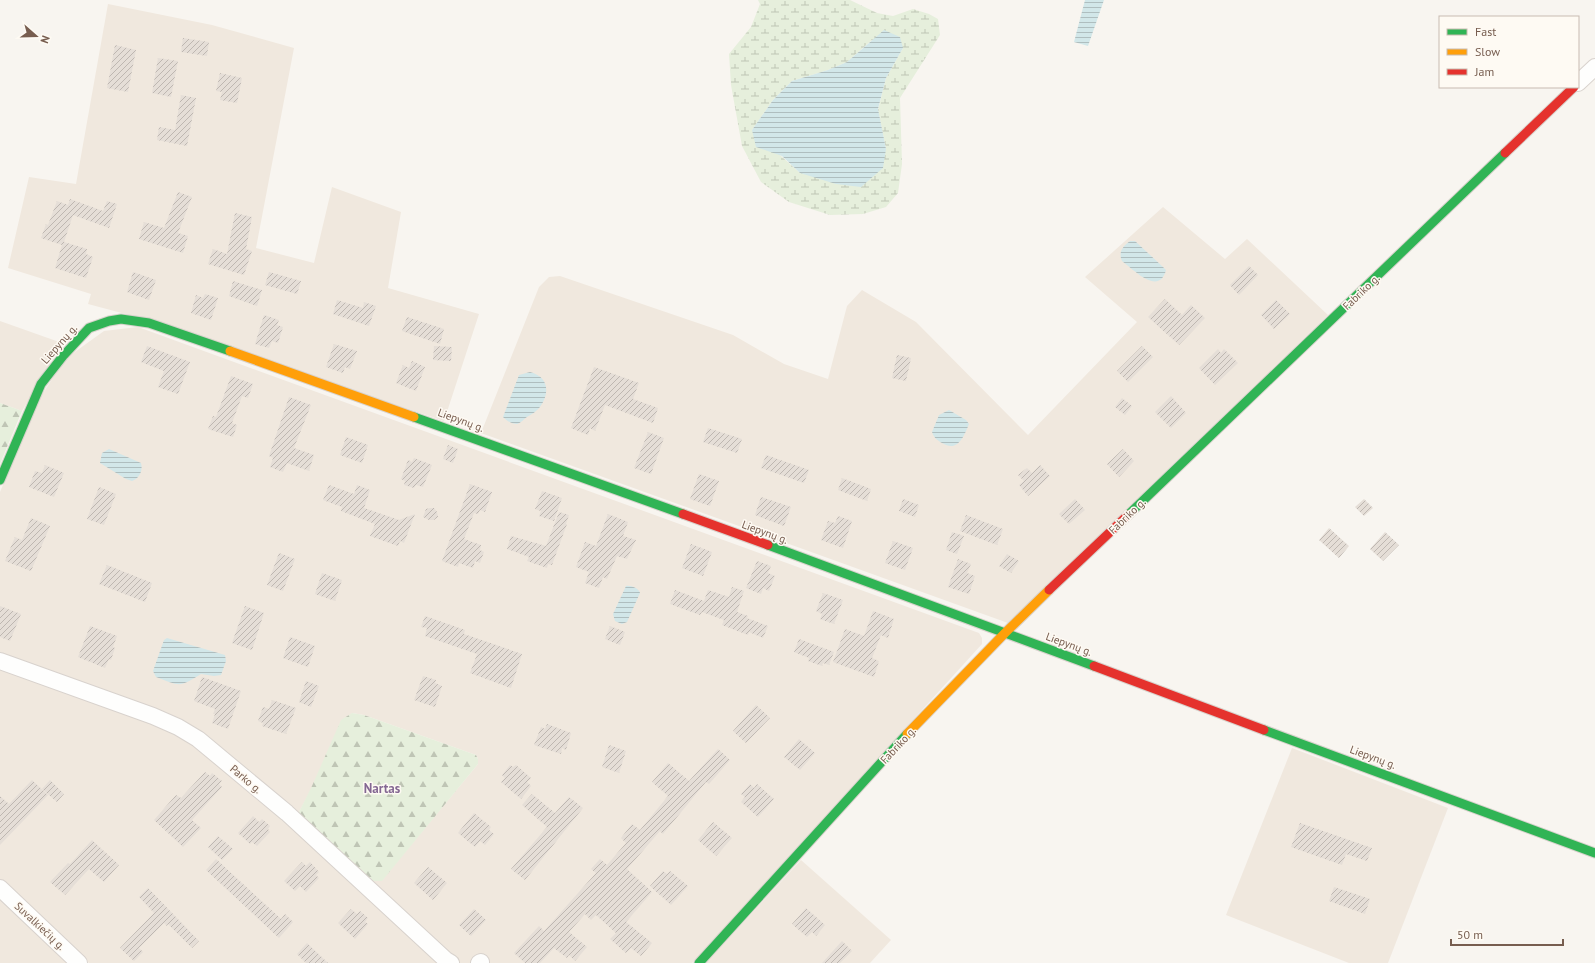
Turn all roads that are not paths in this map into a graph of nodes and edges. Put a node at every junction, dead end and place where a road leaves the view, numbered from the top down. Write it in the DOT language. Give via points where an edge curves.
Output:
graph roads {
  1 [pos="1595,67"];
  2 [pos="1579,82"];
  3 [pos="1573,88"];
  4 [pos="0,480"];
  5 [pos="1005,633"];
  6 [pos="0,661"];
  7 [pos="1595,853"];
  8 [pos="0,888"];
  9 [pos="79,963"];
  10 [pos="451,963"];
  11 [pos="699,963"];
  1 -- 2 [label="street"];
  3 -- 5 [label="street, Fabriko g."];
  4 -- 5 [label="street, Liepynų g." via="41,384 63,356 90,328 109,321 149,323 353,394"];
  5 -- 7 [label="street, Liepynų g."];
  5 -- 11 [label="street, Fabriko g." via="903,738"];
  6 -- 10 [label="street, Parko g." via="153,716 198,739 287,813"];
  8 -- 9 [label="street, Suvalkiečių g."];
}
